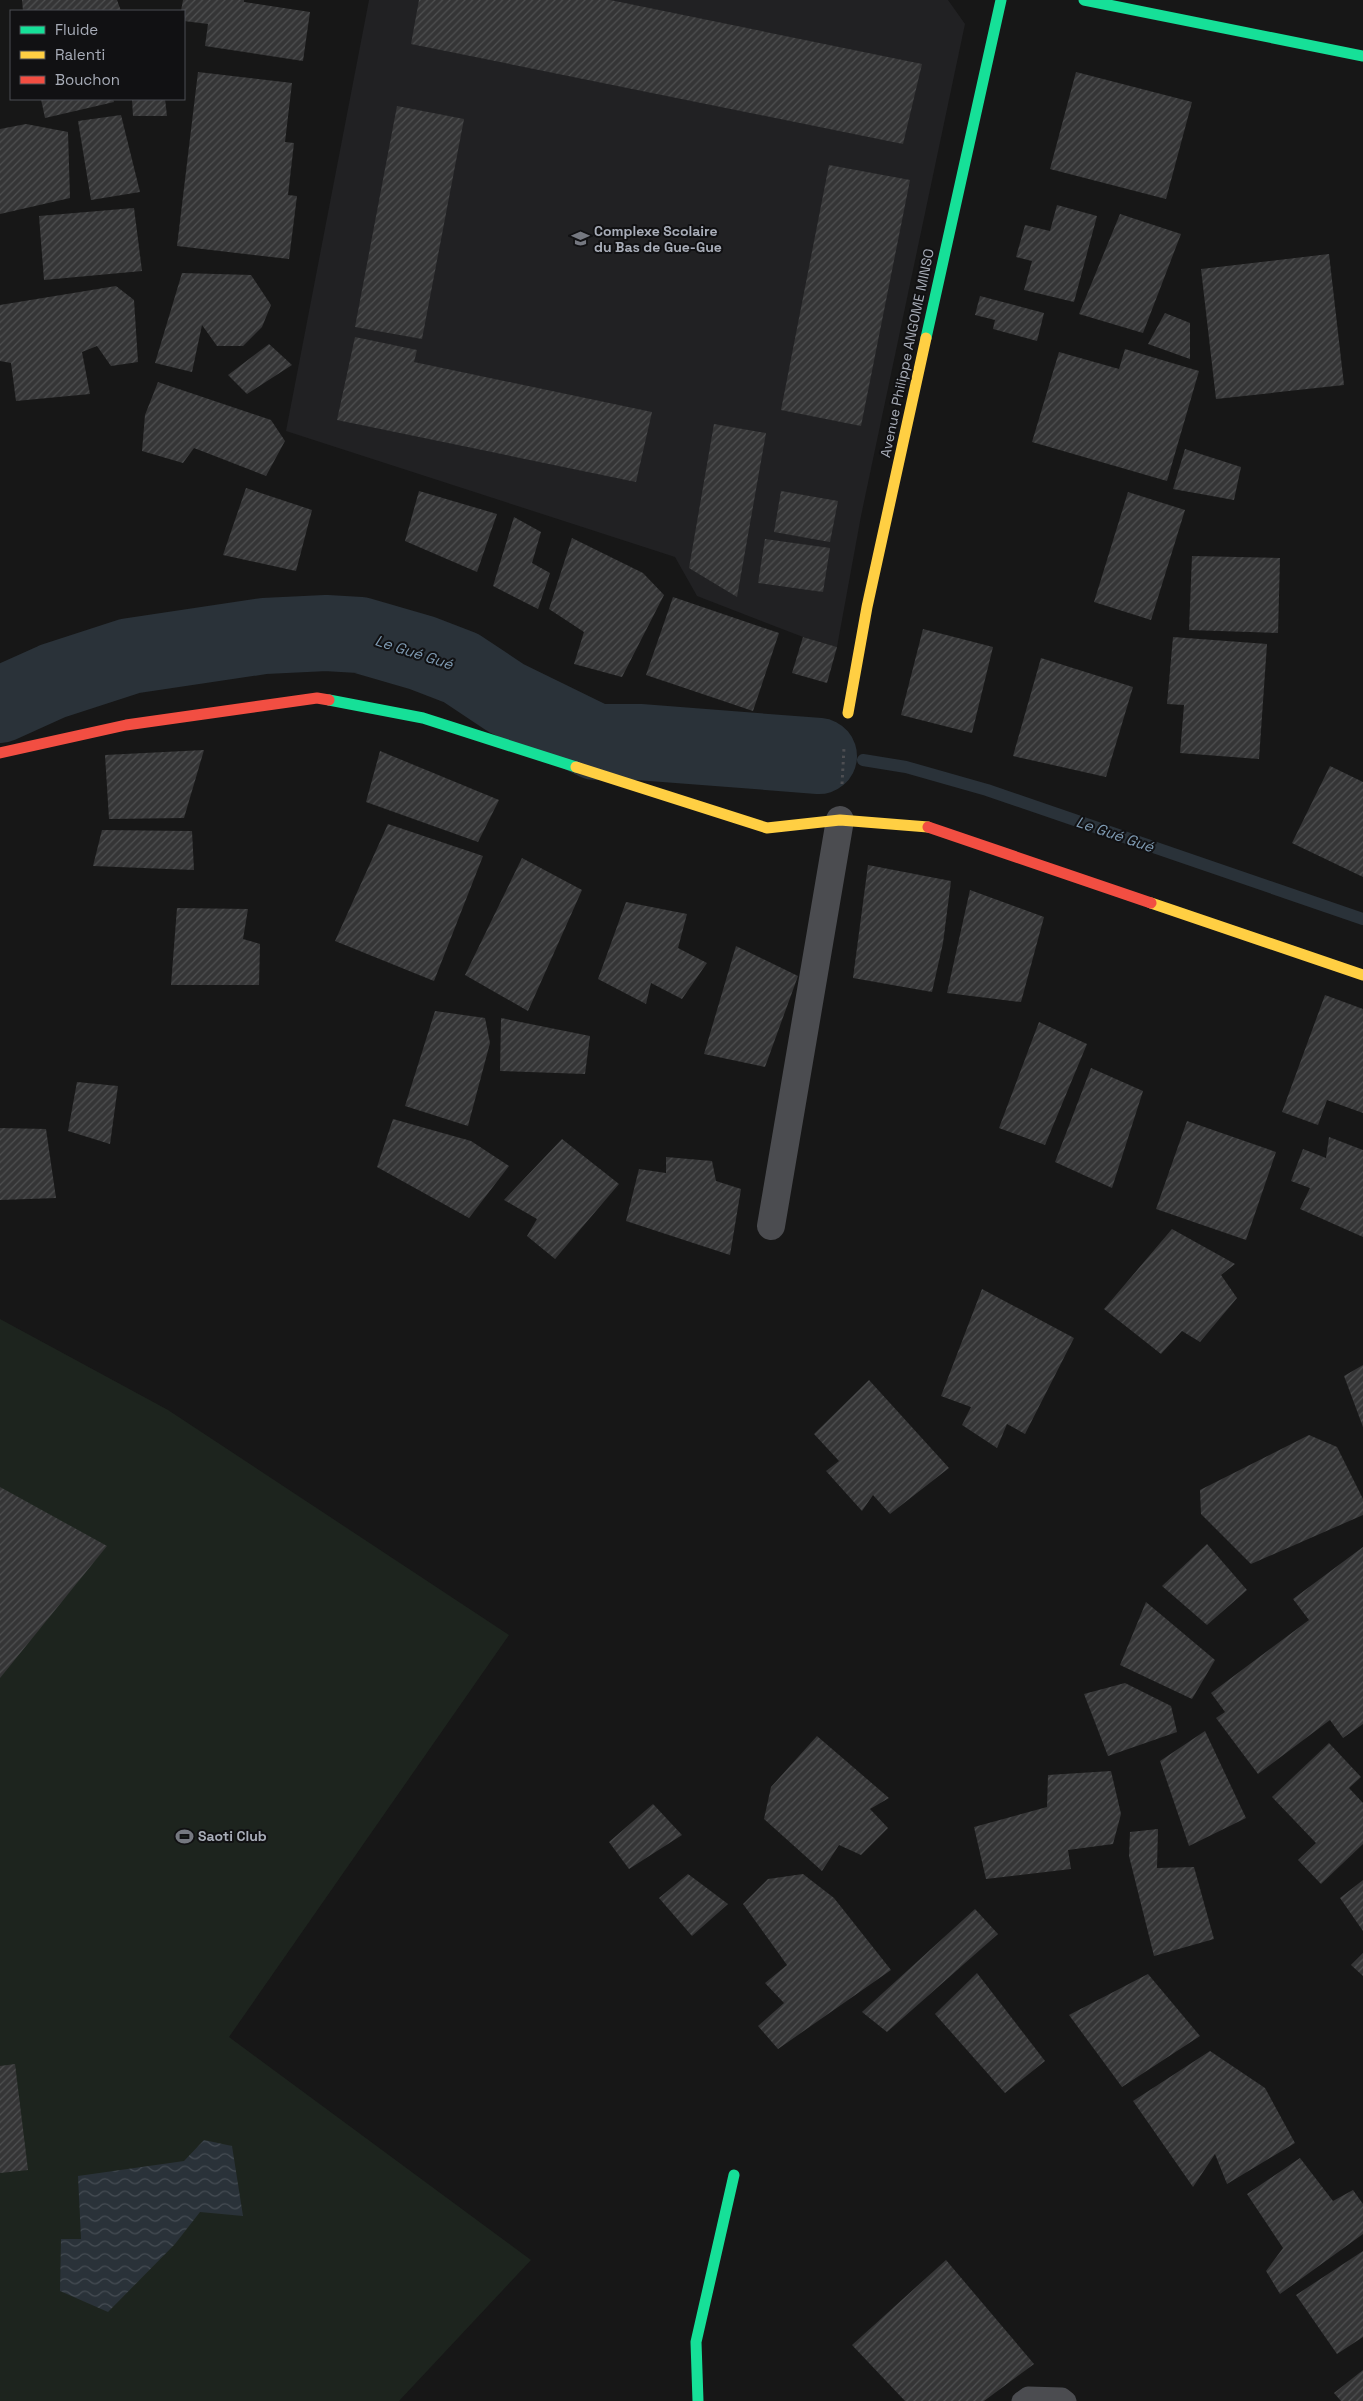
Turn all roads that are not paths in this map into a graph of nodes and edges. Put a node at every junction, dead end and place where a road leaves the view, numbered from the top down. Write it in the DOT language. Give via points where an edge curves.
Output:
graph roads {
  1 [pos="1001,0"];
  2 [pos="1084,0"];
  3 [pos="1363,56"];
  4 [pos="848,714"];
  5 [pos="0,753"];
  6 [pos="840,820"];
  7 [pos="1363,974"];
  8 [pos="771,1226"];
  9 [pos="734,2175"];
  10 [pos="698,2401"];
  11 [pos="1021,2401"];
  12 [pos="1067,2401"];
  1 -- 4 [label="street, Avenue Philippe ANGOME MINSO" via="871,589"];
  2 -- 3 [label="street"];
  5 -- 6 [label="street" via="126,725 317,698 424,718 767,828"];
  6 -- 7 [label="street" via="927,826"];
  6 -- 8 [label="street"];
  9 -- 10 [label="street" via="696,2342"];
  11 -- 12 [label="lane" via="1028,2396 1062,2397"];
}
